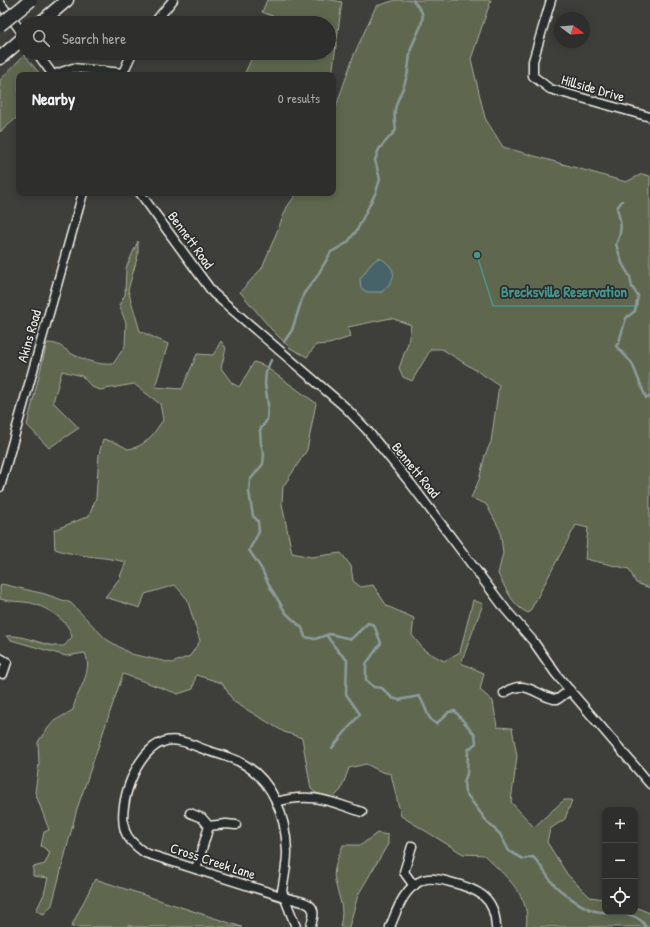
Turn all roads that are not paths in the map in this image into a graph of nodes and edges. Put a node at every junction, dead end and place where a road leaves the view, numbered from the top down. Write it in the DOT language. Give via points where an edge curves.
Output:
graph roads {
  1 [pos="31,0"];
  2 [pos="173,0"];
  3 [pos="551,0"];
  4 [pos="0,2"];
  5 [pos="65,2"];
  6 [pos="48,16"];
  7 [pos="160,16"];
  8 [pos="16,24"];
  9 [pos="0,25"];
  10 [pos="16,44"];
  11 [pos="0,58"];
  12 [pos="42,60"];
  13 [pos="129,60"];
  14 [pos="51,72"];
  15 [pos="62,72"];
  16 [pos="106,72"];
  17 [pos="123,72"];
  18 [pos="649,115"];
  19 [pos="82,196"];
  20 [pos="142,196"];
  21 [pos="0,487"];
  22 [pos="0,658"];
  23 [pos="0,673"];
  24 [pos="570,690"];
  25 [pos="504,693"];
  26 [pos="650,784"];
  27 [pos="276,802"];
  28 [pos="362,812"];
  29 [pos="190,813"];
  30 [pos="209,826"];
  31 [pos="236,826"];
  32 [pos="412,846"];
  33 [pos="196,869"];
  34 [pos="414,886"];
  35 [pos="284,897"];
  36 [pos="296,927"];
  37 [pos="310,927"];
  38 [pos="390,927"];
  39 [pos="496,927"];
  1 -- 9 [label="highway, bridge"];
  2 -- 7 [label="street"];
  3 -- 18 [label="street, Hillside Drive" via="532,61 533,76 550,89"];
  4 -- 8 [label="street"];
  5 -- 6 [label="highway"];
  10 -- 11 [label="highway"];
  12 -- 14 [label="street"];
  13 -- 17 [label="street"];
  15 -- 16 [label="street" via="73,68"];
  19 -- 21 [label="street, Akins Road"];
  20 -- 24 [label="street, Bennett Road" via="213,293 345,407 367,430"];
  22 -- 23 [label="street" via="8,662 3,674"];
  24 -- 25 [label="street" via="558,699 522,687 512,687"];
  24 -- 26 [label="street, Bennett Road"];
  27 -- 28 [label="street" via="293,797 310,797"];
  27 -- 33 [label="street, Cross Creek Lane" via="273,792 258,774 238,761 177,740 164,741 151,748 131,780 126,800 125,832 135,846 145,853"];
  27 -- 35 [label="street" via="282,817 287,853 282,892"];
  29 -- 30 [label="street" via="202,818"];
  30 -- 31 [label="street"];
  30 -- 33 [label="street"];
  32 -- 34 [label="street" via="404,872"];
  33 -- 35 [label="street, Cross Creek Lane"];
  34 -- 38 [label="street" via="409,889 398,907"];
  34 -- 39 [label="street" via="423,880 442,880 481,893 491,905"];
  35 -- 36 [label="street"];
  35 -- 37 [label="street, Cross Creek Lane" via="313,908 315,916"];
}
